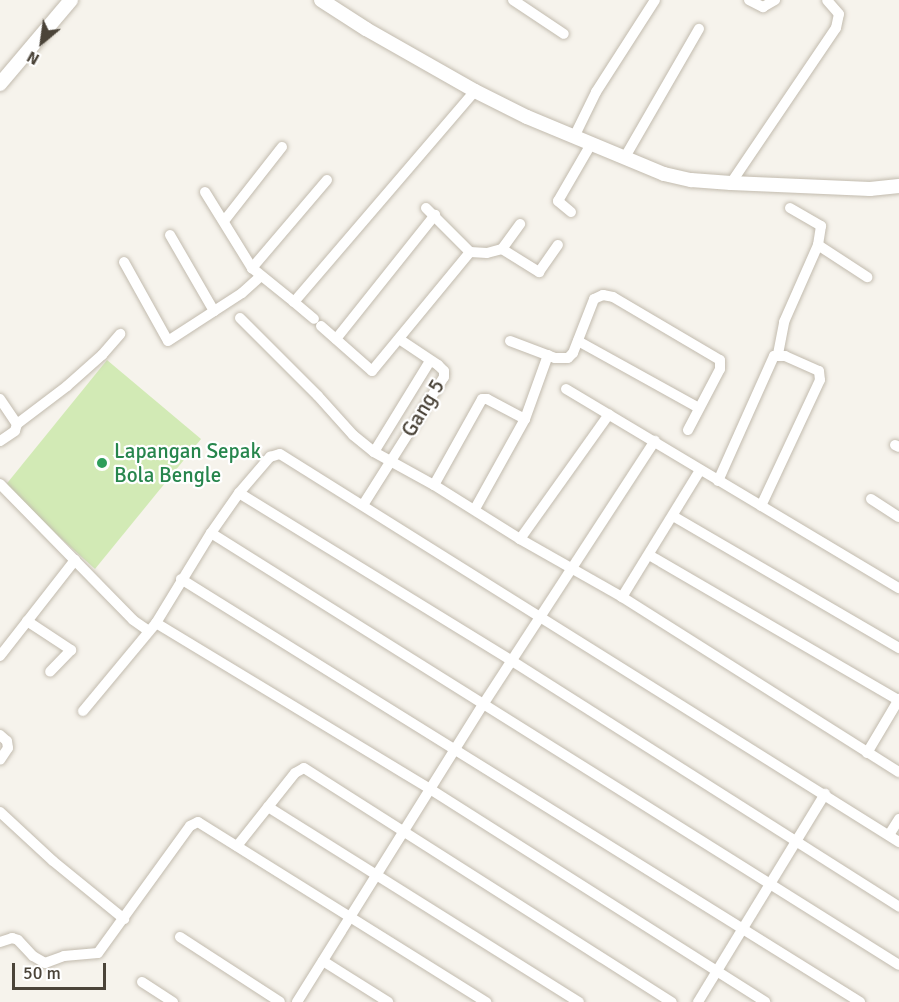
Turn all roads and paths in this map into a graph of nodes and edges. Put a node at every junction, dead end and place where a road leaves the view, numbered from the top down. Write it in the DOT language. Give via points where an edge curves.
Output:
graph roads {
  1 [pos="71,0"];
  2 [pos="321,0"];
  3 [pos="513,0"];
  4 [pos="655,0"];
  5 [pos="749,0"];
  6 [pos="775,0"];
  7 [pos="826,0"];
  8 [pos="699,29"];
  9 [pos="564,34"];
  10 [pos="0,84"];
  11 [pos="475,91"];
  12 [pos="574,137"];
  13 [pos="591,144"];
  14 [pos="282,147"];
  15 [pos="625,157"];
  16 [pos="327,180"];
  17 [pos="731,183"];
  18 [pos="899,186"];
  19 [pos="205,192"];
  20 [pos="790,208"];
  21 [pos="571,212"];
  22 [pos="224,221"];
  23 [pos="520,224"];
  24 [pos="170,235"];
  25 [pos="558,245"];
  26 [pos="818,245"];
  27 [pos="502,249"];
  28 [pos="470,252"];
  29 [pos="124,262"];
  30 [pos="252,268"];
  31 [pos="261,276"];
  32 [pos="867,277"];
  33 [pos="294,302"];
  34 [pos="214,311"];
  35 [pos="240,318"];
  36 [pos="120,334"];
  37 [pos="336,339"];
  38 [pos="399,339"];
  39 [pos="510,341"];
  40 [pos="578,341"];
  41 [pos="778,354"];
  42 [pos="548,355"];
  43 [pos="430,361"];
  44 [pos="566,389"];
  45 [pos="0,399"];
  46 [pos="699,408"];
  47 [pos="609,414"];
  48 [pos="525,419"];
  49 [pos="17,424"];
  50 [pos="688,430"];
  51 [pos="0,441"];
  52 [pos="655,441"];
  53 [pos="374,452"];
  54 [pos="390,461"];
  55 [pos="700,470"];
  56 [pos="718,481"];
  57 [pos="0,484"];
  58 [pos="434,485"];
  59 [pos="239,494"];
  60 [pos="871,499"];
  61 [pos="363,505"];
  62 [pos="761,506"];
  63 [pos="475,509"];
  64 [pos="673,516"];
  65 [pos="899,517"];
  66 [pos="211,533"];
  67 [pos="520,539"];
  68 [pos="649,555"];
  69 [pos="75,560"];
  70 [pos="573,570"];
  71 [pos="181,579"];
  72 [pos="899,588"];
  73 [pos="622,597"];
  74 [pos="541,616"];
  75 [pos="27,621"];
  76 [pos="152,627"];
  77 [pos="899,648"];
  78 [pos="0,656"];
  79 [pos="512,661"];
  80 [pos="50,672"];
  81 [pos="899,699"];
  82 [pos="484,703"];
  83 [pos="83,711"];
  84 [pos="0,735"];
  85 [pos="455,750"];
  86 [pos="867,753"];
  87 [pos="0,760"];
  88 [pos="899,772"];
  89 [pos="430,789"];
  90 [pos="825,794"];
  91 [pos="268,807"];
  92 [pos="0,812"];
  93 [pos="899,819"];
  94 [pos="403,833"];
  95 [pos="888,835"];
  96 [pos="796,841"];
  97 [pos="899,842"];
  98 [pos="237,846"];
  99 [pos="376,876"];
  100 [pos="770,883"];
  101 [pos="899,907"];
  102 [pos="350,918"];
  103 [pos="124,919"];
  104 [pos="741,929"];
  105 [pos="180,937"];
  106 [pos="0,942"];
  107 [pos="323,961"];
  108 [pos="899,965"];
  109 [pos="717,971"];
  110 [pos="142,982"];
  111 [pos="173,1002"];
  112 [pos="280,1002"];
  113 [pos="297,1002"];
  114 [pos="388,1002"];
  115 [pos="486,1002"];
  116 [pos="579,1002"];
  117 [pos="672,1002"];
  118 [pos="698,1002"];
  119 [pos="765,1002"];
  120 [pos="860,1002"];
  1 -- 10 [label="street"];
  2 -- 11 [label="street"];
  3 -- 9 [label="street"];
  4 -- 12 [label="street" via="596,92"];
  5 -- 6 [label="street" via="763,7"];
  7 -- 17 [label="street" via="839,14 836,28"];
  8 -- 15 [label="street"];
  11 -- 12 [label="street"];
  11 -- 33 [label="street"];
  12 -- 13 [label="street"];
  13 -- 15 [label="street"];
  13 -- 21 [label="street" via="558,201"];
  14 -- 22 [label="street"];
  15 -- 17 [label="street" via="677,177"];
  16 -- 30 [label="street"];
  17 -- 18 [label="street" via="870,189"];
  19 -- 22 [label="street"];
  20 -- 26 [label="street" via="821,226"];
  22 -- 30 [label="street"];
  23 -- 27 [label="street"];
  24 -- 34 [label="street"];
  25 -- 27 [label="street" via="539,272"];
  26 -- 32 [label="street"];
  26 -- 41 [label="street" via="784,322"];
  27 -- 28 [label="street"];
  28 -- 37 [label="street" via="431,211"];
  28 -- 38 [label="street"];
  29 -- 34 [label="street" via="168,341"];
  30 -- 31 [label="street"];
  31 -- 33 [label="street"];
  31 -- 34 [label="street"];
  33 -- 37 [label="street"];
  35 -- 53 [label="street" via="352,435"];
  36 -- 49 [label="street" via="102,356"];
  37 -- 38 [label="street" via="372,371"];
  38 -- 43 [label="street, Gang 5"];
  39 -- 42 [label="street"];
  40 -- 42 [label="street" via="568,358 561,360"];
  40 -- 46 [label="street"];
  40 -- 46 [label="street" via="594,299 603,295 613,297 720,360 720,369"];
  41 -- 56 [label="street" via="766,372"];
  41 -- 62 [label="street" via="821,375"];
  42 -- 48 [label="street"];
  43 -- 53 [label="street"];
  43 -- 54 [label="street, Gang 5" via="444,371 444,377"];
  44 -- 47 [label="street"];
  45 -- 49 [label="street"];
  46 -- 50 [label="street"];
  47 -- 52 [label="street"];
  47 -- 67 [label="street"];
  48 -- 58 [label="street" via="482,399"];
  48 -- 63 [label="street"];
  49 -- 51 [label="street" via="15,431"];
  52 -- 55 [label="street"];
  52 -- 70 [label="street"];
  53 -- 54 [label="street"];
  54 -- 58 [label="street"];
  54 -- 61 [label="street"];
  55 -- 56 [label="street"];
  55 -- 64 [label="street"];
  56 -- 62 [label="street"];
  57 -- 69 [label="street"];
  58 -- 63 [label="street"];
  59 -- 61 [label="street" via="270,456 280,454"];
  59 -- 66 [label="street"];
  59 -- 79 [label="street"];
  60 -- 65 [label="street"];
  61 -- 74 [label="street"];
  62 -- 72 [label="street"];
  63 -- 67 [label="street"];
  64 -- 68 [label="street"];
  64 -- 77 [label="street"];
  66 -- 71 [label="street"];
  66 -- 82 [label="street"];
  67 -- 70 [label="street"];
  68 -- 73 [label="street"];
  68 -- 81 [label="street"];
  69 -- 75 [label="street"];
  69 -- 76 [label="street" via="133,620"];
  70 -- 73 [label="street"];
  70 -- 74 [label="street"];
  71 -- 76 [label="street"];
  71 -- 85 [label="street"];
  73 -- 86 [label="street"];
  74 -- 79 [label="street"];
  74 -- 90 [label="street"];
  75 -- 78 [label="street"];
  75 -- 80 [label="street" via="71,650"];
  76 -- 83 [label="street"];
  76 -- 89 [label="street"];
  79 -- 82 [label="street"];
  79 -- 96 [label="street"];
  81 -- 86 [label="street"];
  82 -- 85 [label="street"];
  82 -- 100 [label="street"];
  84 -- 87 [label="street" via="8,748"];
  85 -- 89 [label="street"];
  85 -- 104 [label="street"];
  86 -- 88 [label="street"];
  89 -- 94 [label="street"];
  89 -- 109 [label="street"];
  90 -- 95 [label="street"];
  90 -- 96 [label="street"];
  91 -- 94 [label="street" via="295,773 304,768"];
  91 -- 98 [label="street"];
  91 -- 99 [label="street"];
  92 -- 103 [label="street"];
  93 -- 95 [label="street"];
  94 -- 99 [label="street"];
  94 -- 117 [label="street"];
  95 -- 97 [label="street"];
  96 -- 100 [label="street"];
  96 -- 101 [label="street"];
  98 -- 102 [label="street"];
  98 -- 103 [label="street" via="193,822"];
  99 -- 102 [label="street"];
  99 -- 116 [label="street"];
  100 -- 104 [label="street"];
  100 -- 108 [label="street"];
  102 -- 107 [label="street"];
  102 -- 115 [label="street"];
  103 -- 106 [label="street" via="102,949 89,955 64,956 45,963 18,940"];
  104 -- 109 [label="street"];
  104 -- 120 [label="street"];
  105 -- 112 [label="street"];
  107 -- 113 [label="street"];
  107 -- 114 [label="street"];
  109 -- 118 [label="street"];
  109 -- 119 [label="street"];
  110 -- 111 [label="street"];
}
